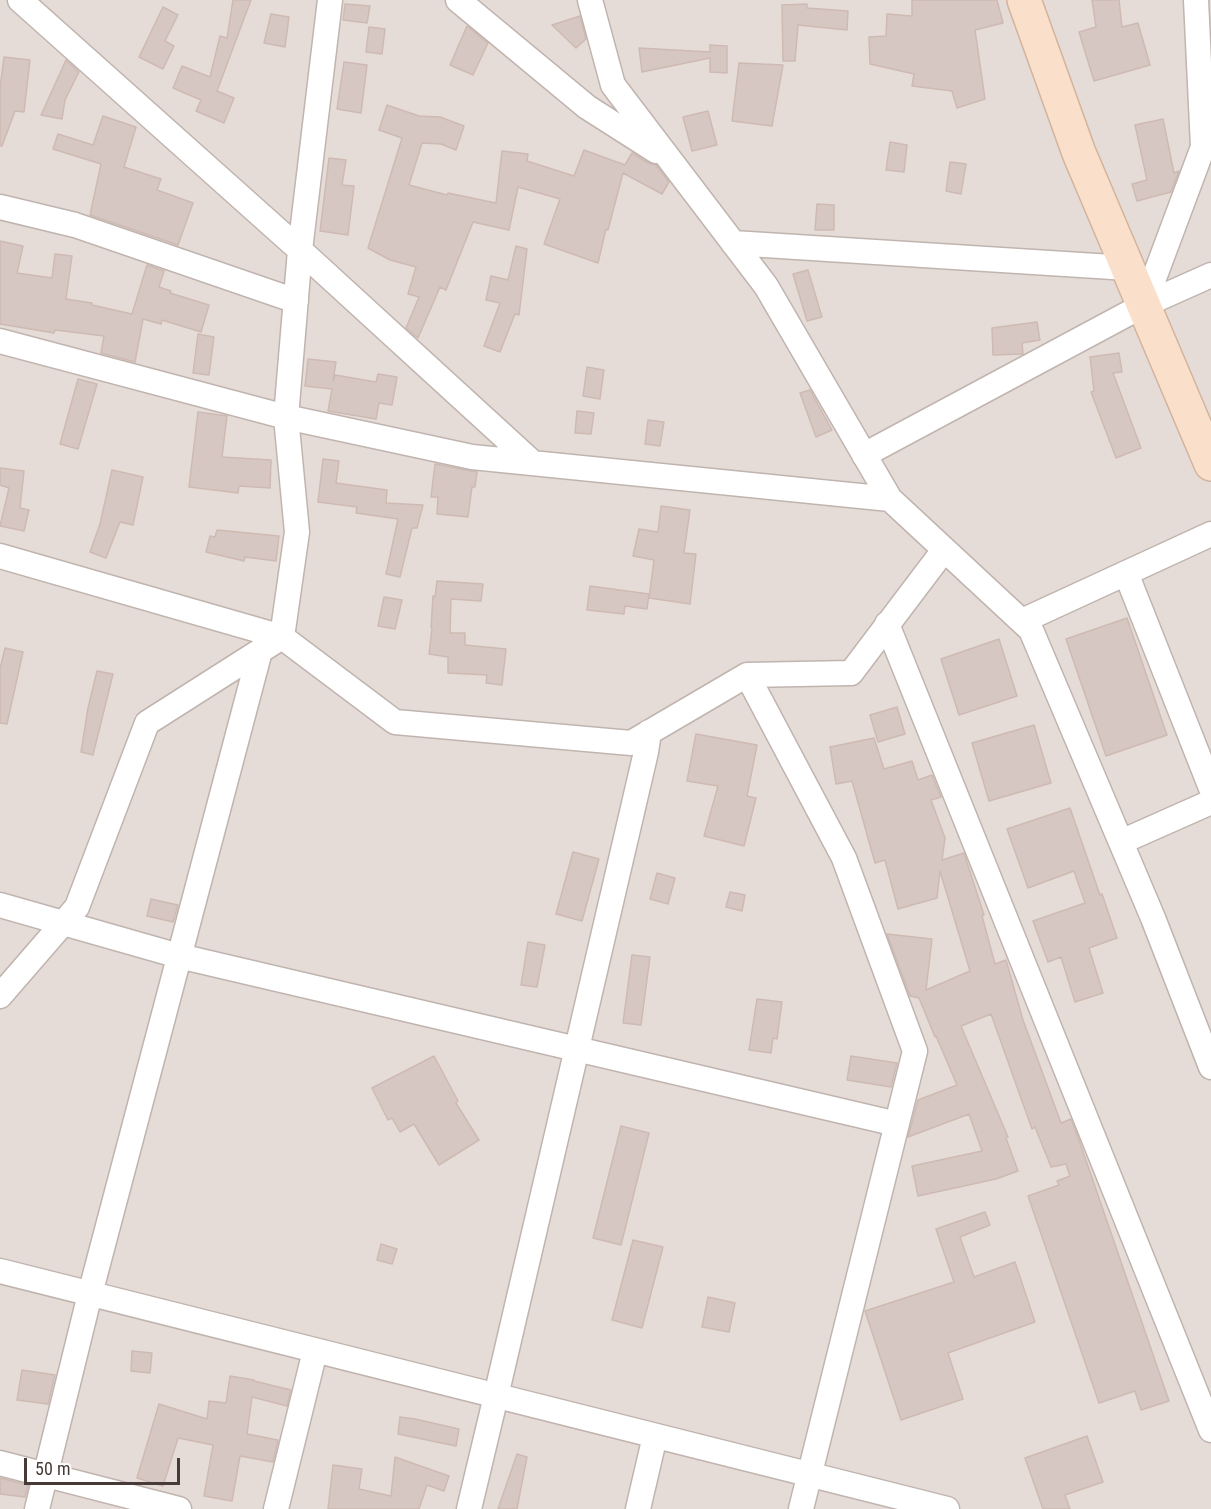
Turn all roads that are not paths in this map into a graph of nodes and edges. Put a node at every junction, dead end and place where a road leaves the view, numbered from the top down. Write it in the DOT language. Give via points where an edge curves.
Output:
graph roads {
  1 [pos="20,0"];
  2 [pos="330,0"];
  3 [pos="458,0"];
  4 [pos="590,0"];
  5 [pos="1024,0"];
  6 [pos="1196,0"];
  7 [pos="669,159"];
  8 [pos="0,207"];
  9 [pos="733,243"];
  10 [pos="300,250"];
  11 [pos="1128,268"];
  12 [pos="1211,275"];
  13 [pos="296,301"];
  14 [pos="1144,305"];
  15 [pos="0,341"];
  16 [pos="286,417"];
  17 [pos="864,455"];
  18 [pos="533,463"];
  19 [pos="1211,464"];
  20 [pos="890,499"];
  21 [pos="1211,534"];
  22 [pos="944,550"];
  23 [pos="0,556"];
  24 [pos="1126,573"];
  25 [pos="1022,621"];
  26 [pos="887,624"];
  27 [pos="282,637"];
  28 [pos="260,651"];
  29 [pos="747,675"];
  30 [pos="649,732"];
  31 [pos="1211,788"];
  32 [pos="1211,802"];
  33 [pos="1121,842"];
  34 [pos="0,905"];
  35 [pos="63,923"];
  36 [pos="179,956"];
  37 [pos="0,996"];
  38 [pos="577,1049"];
  39 [pos="1211,1067"];
  40 [pos="897,1124"];
  41 [pos="0,1271"];
  42 [pos="90,1294"];
  43 [pos="315,1351"];
  44 [pos="496,1396"];
  45 [pos="1211,1430"];
  46 [pos="655,1436"];
  47 [pos="0,1462"];
  48 [pos="45,1474"];
  49 [pos="809,1474"];
  50 [pos="37,1509"];
  51 [pos="179,1509"];
  52 [pos="276,1509"];
  53 [pos="469,1509"];
  54 [pos="638,1509"];
  55 [pos="801,1509"];
  56 [pos="947,1509"];
  1 -- 10 [label="street"];
  2 -- 10 [label="street"];
  3 -- 7 [label="street" via="587,107"];
  4 -- 7 [label="street" via="613,85"];
  5 -- 11 [label="street" via="1079,153"];
  6 -- 14 [label="street" via="1203,147"];
  7 -- 9 [label="street"];
  8 -- 13 [label="street" via="75,225"];
  9 -- 11 [label="street"];
  9 -- 17 [label="street" via="766,286"];
  10 -- 13 [label="street"];
  10 -- 18 [label="street"];
  11 -- 14 [label="street"];
  12 -- 14 [label="street"];
  13 -- 16 [label="street"];
  14 -- 17 [label="street"];
  14 -- 19 [label="street"];
  15 -- 16 [label="street"];
  16 -- 18 [label="street" via="472,457"];
  16 -- 27 [label="street" via="297,532"];
  17 -- 20 [label="street"];
  18 -- 20 [label="street"];
  20 -- 22 [label="street"];
  21 -- 24 [label="street"];
  22 -- 25 [label="street"];
  22 -- 26 [label="street"];
  23 -- 27 [label="street"];
  24 -- 25 [label="street"];
  24 -- 31 [label="street"];
  25 -- 33 [label="street" via="1031,630"];
  26 -- 29 [label="street" via="851,673"];
  26 -- 45 [label="street"];
  27 -- 28 [label="street"];
  27 -- 30 [label="street" via="395,722 631,743"];
  28 -- 35 [label="street" via="147,723 77,907"];
  28 -- 36 [label="street"];
  29 -- 30 [label="street"];
  29 -- 40 [label="street" via="844,858 915,1051"];
  30 -- 38 [label="street"];
  32 -- 33 [label="street"];
  33 -- 39 [label="street"];
  34 -- 35 [label="street"];
  35 -- 36 [label="street"];
  35 -- 37 [label="street"];
  36 -- 38 [label="street"];
  36 -- 42 [label="street"];
  38 -- 40 [label="street"];
  38 -- 44 [label="street"];
  40 -- 49 [label="street"];
  41 -- 42 [label="street"];
  42 -- 43 [label="street"];
  42 -- 48 [label="street"];
  43 -- 44 [label="street"];
  43 -- 52 [label="street"];
  44 -- 46 [label="street"];
  44 -- 53 [label="street"];
  46 -- 49 [label="street"];
  46 -- 54 [label="street"];
  47 -- 48 [label="street"];
  48 -- 50 [label="street"];
  48 -- 51 [label="street"];
  49 -- 55 [label="street"];
  49 -- 56 [label="street"];
}
